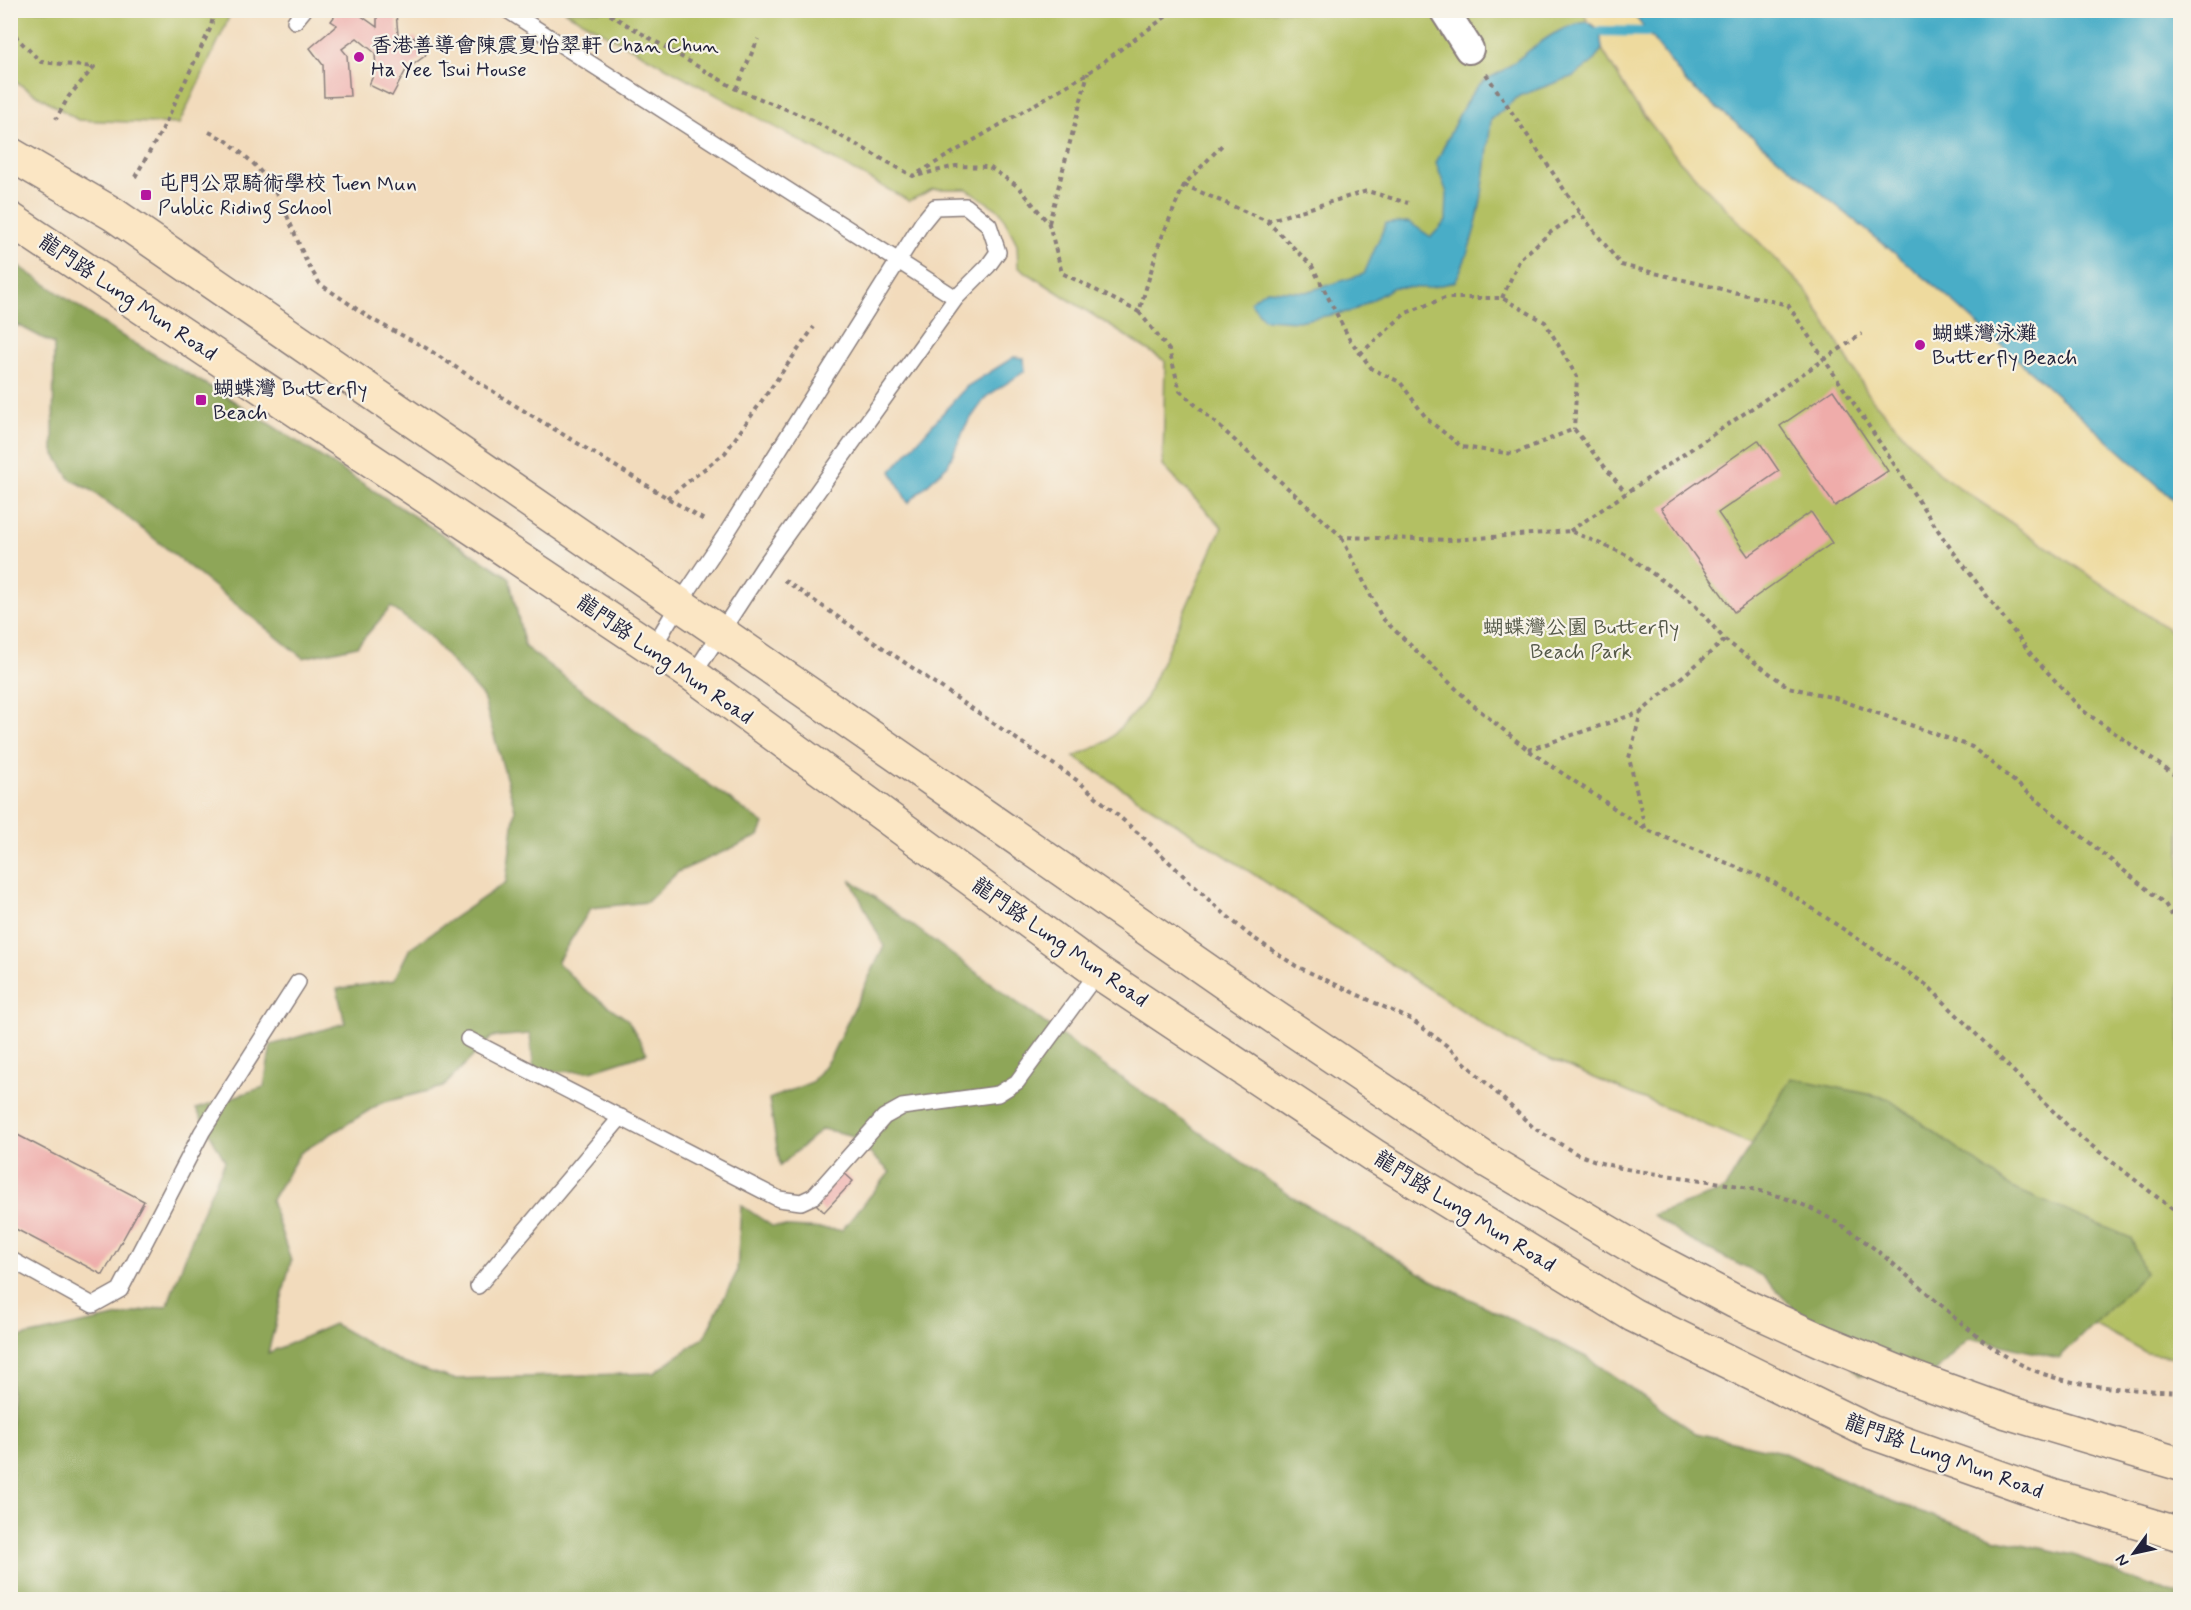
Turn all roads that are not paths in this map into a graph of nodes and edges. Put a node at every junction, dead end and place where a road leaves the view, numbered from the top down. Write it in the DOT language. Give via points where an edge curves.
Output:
graph roads {
  1 [pos="507,10"];
  2 [pos="1444,10"];
  3 [pos="1469,49"];
  4 [pos="10,154"];
  5 [pos="10,219"];
  6 [pos="898,261"];
  7 [pos="956,298"];
  8 [pos="679,604"];
  9 [pos="720,632"];
  10 [pos="652,649"];
  11 [pos="693,675"];
  12 [pos="1098,972"];
  13 [pos="298,982"];
  14 [pos="468,1039"];
  15 [pos="621,1117"];
  16 [pos="10,1259"];
  17 [pos="478,1286"];
  18 [pos="2181,1464"];
  19 [pos="2181,1534"];
  1 -- 6 [label="lane"];
  2 -- 3 [label="street"];
  4 -- 8 [label="main road" via="113,214"];
  5 -- 10 [label="main road, 龍門路 Lung Mun Road"];
  6 -- 7 [label="lane"];
  6 -- 7 [label="lane" via="935,207 966,207 989,225 998,252"];
  6 -- 8 [label="lane"];
  7 -- 9 [label="lane"];
  8 -- 9 [label="main road"];
  8 -- 10 [label="lane"];
  9 -- 11 [label="lane"];
  9 -- 18 [label="main road" via="1488,1161 1650,1257 1734,1301 1910,1377 2007,1412"];
  10 -- 11 [label="main road, 龍門路 Lung Mun Road"];
  11 -- 12 [label="main road, 龍門路 Lung Mun Road"];
  12 -- 15 [label="lane" via="1017,1082 998,1095 902,1107 884,1117 814,1196 801,1202 779,1198"];
  12 -- 19 [label="main road, 龍門路 Lung Mun Road" via="1373,1155 1633,1315 1871,1432 2052,1496"];
  13 -- 16 [label="lane" via="202,1132 120,1290 93,1305"];
  14 -- 15 [label="lane"];
  15 -- 17 [label="lane"];
}
